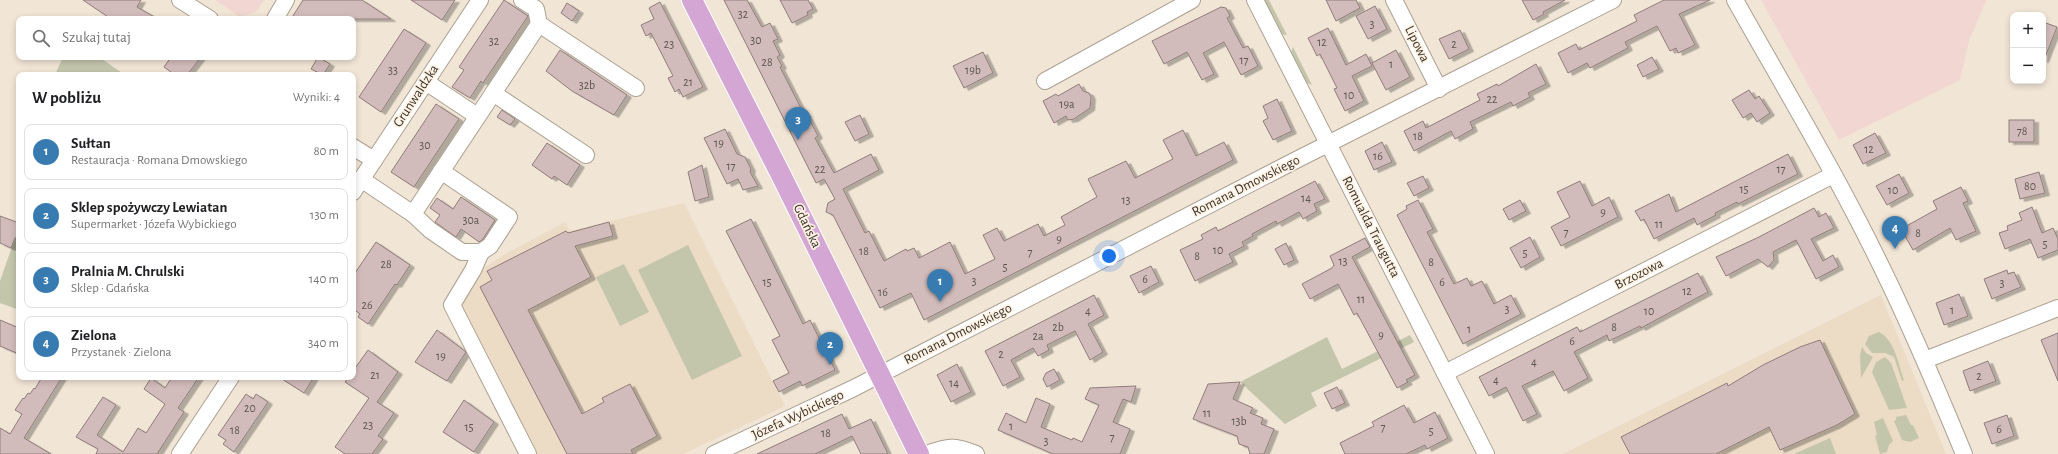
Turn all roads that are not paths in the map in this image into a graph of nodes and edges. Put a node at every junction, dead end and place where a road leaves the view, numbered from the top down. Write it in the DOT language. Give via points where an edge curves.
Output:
graph roads {
  1 [pos="180,0"];
  2 [pos="286,0"];
  3 [pos="480,0"];
  4 [pos="522,0"];
  5 [pos="692,0"];
  6 [pos="1192,0"];
  7 [pos="1255,0"];
  8 [pos="1394,0"];
  9 [pos="1613,0"];
  10 [pos="1735,0"];
  11 [pos="205,16"];
  12 [pos="277,16"];
  13 [pos="539,24"];
  14 [pos="1044,81"];
  15 [pos="426,82"];
  16 [pos="636,88"];
  17 [pos="1439,89"];
  18 [pos="493,93"];
  19 [pos="478,116"];
  20 [pos="1329,144"];
  21 [pos="356,148"];
  22 [pos="586,155"];
  23 [pos="374,160"];
  24 [pos="441,171"];
  25 [pos="1828,178"];
  26 [pos="357,186"];
  27 [pos="413,214"];
  28 [pos="480,252"];
  29 [pos="2058,308"];
  30 [pos="1925,360"];
  31 [pos="1445,373"];
  32 [pos="881,374"];
  33 [pos="229,380"];
  34 [pos="180,454"];
  35 [pos="528,454"];
  36 [pos="714,454"];
  37 [pos="918,454"];
  38 [pos="926,454"];
  39 [pos="976,454"];
  40 [pos="1486,454"];
  41 [pos="1964,454"];
  1 -- 11 [label="street"];
  2 -- 12 [label="street"];
  3 -- 15 [label="street, Grunwaldzka"];
  4 -- 13 [label="street" via="536,9"];
  5 -- 32 [label="main road, Gdańska"];
  6 -- 14 [label="street"];
  7 -- 20 [label="street, Romualda Traugutta"];
  8 -- 17 [label="street, Lipowa"];
  9 -- 17 [label="street, Romana Dmowskiego"];
  10 -- 25 [label="street"];
  13 -- 16 [label="street"];
  13 -- 18 [label="street"];
  15 -- 19 [label="street"];
  15 -- 23 [label="street, Grunwaldzka"];
  17 -- 20 [label="street, Romana Dmowskiego"];
  18 -- 19 [label="street"];
  18 -- 22 [label="street"];
  19 -- 24 [label="street"];
  20 -- 31 [label="street, Romualda Traugutta"];
  20 -- 32 [label="street, Romana Dmowskiego"];
  21 -- 23 [label="street"];
  23 -- 26 [label="street, Grunwaldzka"];
  24 -- 27 [label="street"];
  24 -- 28 [label="street" via="509,217 490,246"];
  25 -- 30 [label="street" via="1882,267"];
  25 -- 31 [label="street, Brzozowa"];
  26 -- 27 [label="street"];
  27 -- 28 [label="street" via="430,230 462,252"];
  28 -- 35 [label="street" via="473,270 452,305"];
  29 -- 30 [label="street"];
  30 -- 41 [label="street"];
  31 -- 40 [label="street, Romualda Traugutta"];
  32 -- 36 [label="street, Józefa Wybickiego"];
  32 -- 37 [label="main road, Gdańska"];
  33 -- 34 [label="street"];
  38 -- 39 [label="street" via="944,447 959,447"];
}
